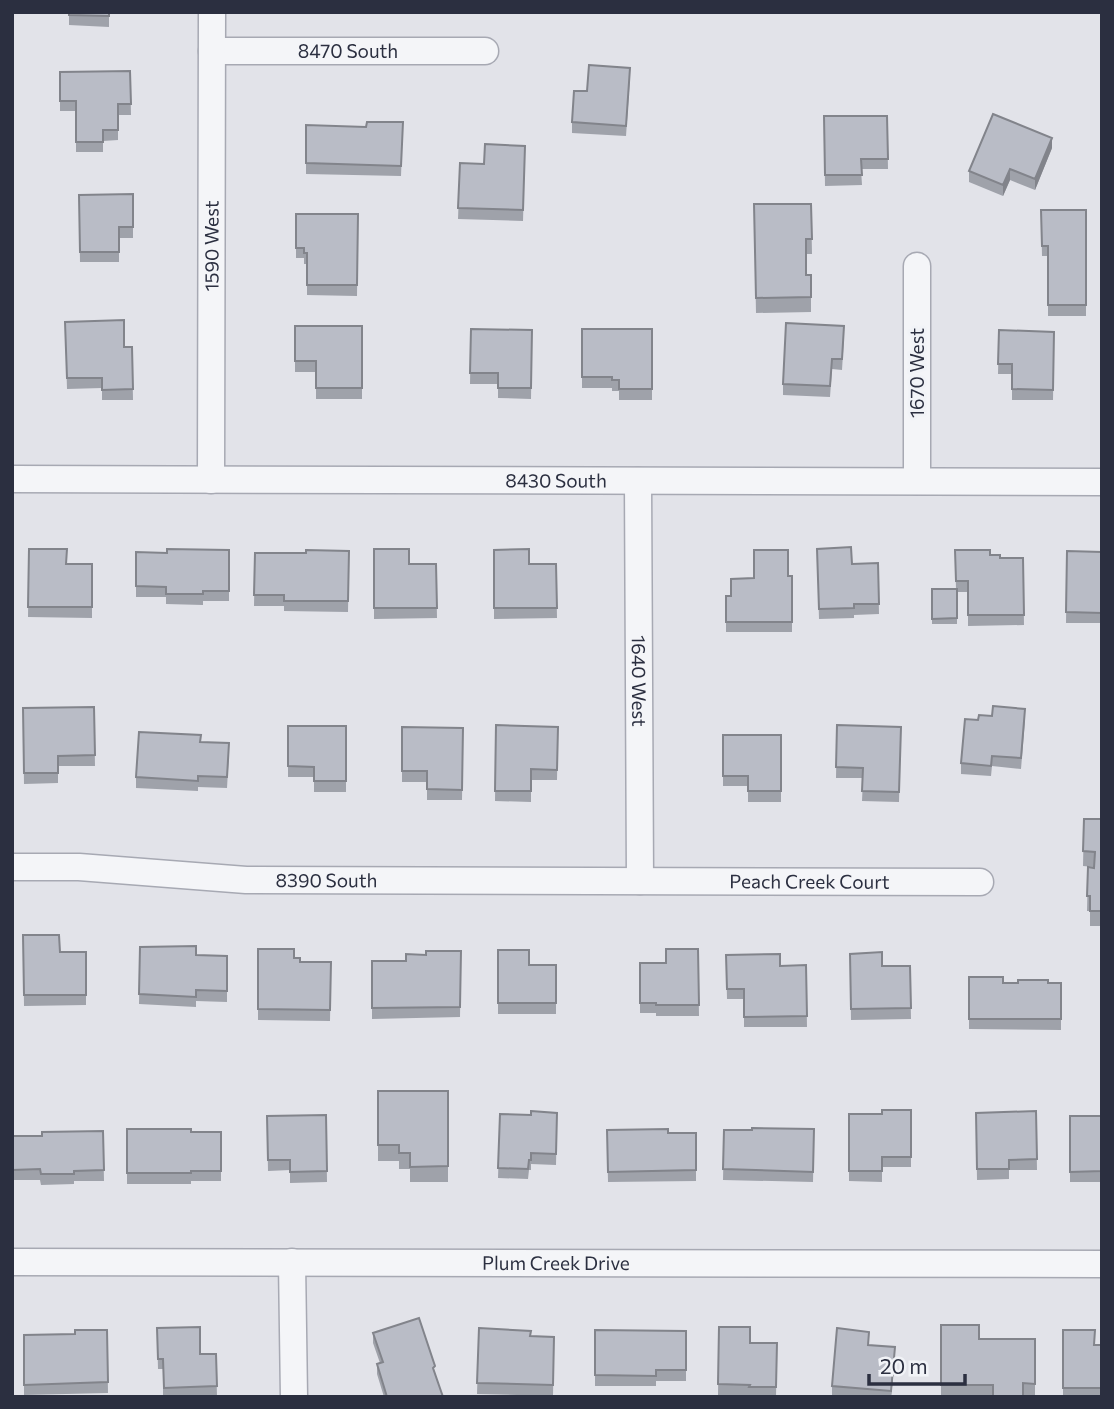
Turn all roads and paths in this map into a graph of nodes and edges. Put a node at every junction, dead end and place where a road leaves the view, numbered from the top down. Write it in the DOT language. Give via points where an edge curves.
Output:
graph roads {
  1 [pos="212,12"];
  2 [pos="212,51"];
  3 [pos="485,51"];
  4 [pos="917,266"];
  5 [pos="12,479"];
  6 [pos="211,480"];
  7 [pos="638,481"];
  8 [pos="917,481"];
  9 [pos="1102,482"];
  10 [pos="12,867"];
  11 [pos="640,881"];
  12 [pos="980,882"];
  13 [pos="12,1262"];
  14 [pos="292,1262"];
  15 [pos="1102,1264"];
  16 [pos="294,1397"];
  1 -- 2 [label="street, 1590 West"];
  2 -- 3 [label="street, 8470 South"];
  2 -- 6 [label="street, 1590 West"];
  4 -- 8 [label="street, 1670 West"];
  5 -- 6 [label="street, 8430 South"];
  6 -- 7 [label="street, 8430 South"];
  7 -- 8 [label="street, 8430 South"];
  7 -- 11 [label="street, 1640 West"];
  8 -- 9 [label="street, 8430 South"];
  10 -- 11 [label="street, 8390 South" via="79,867 246,880"];
  11 -- 12 [label="street, Peach Creek Court"];
  13 -- 14 [label="street, Plum Creek Drive"];
  14 -- 15 [label="street, Plum Creek Drive"];
  14 -- 16 [label="street"];
}
